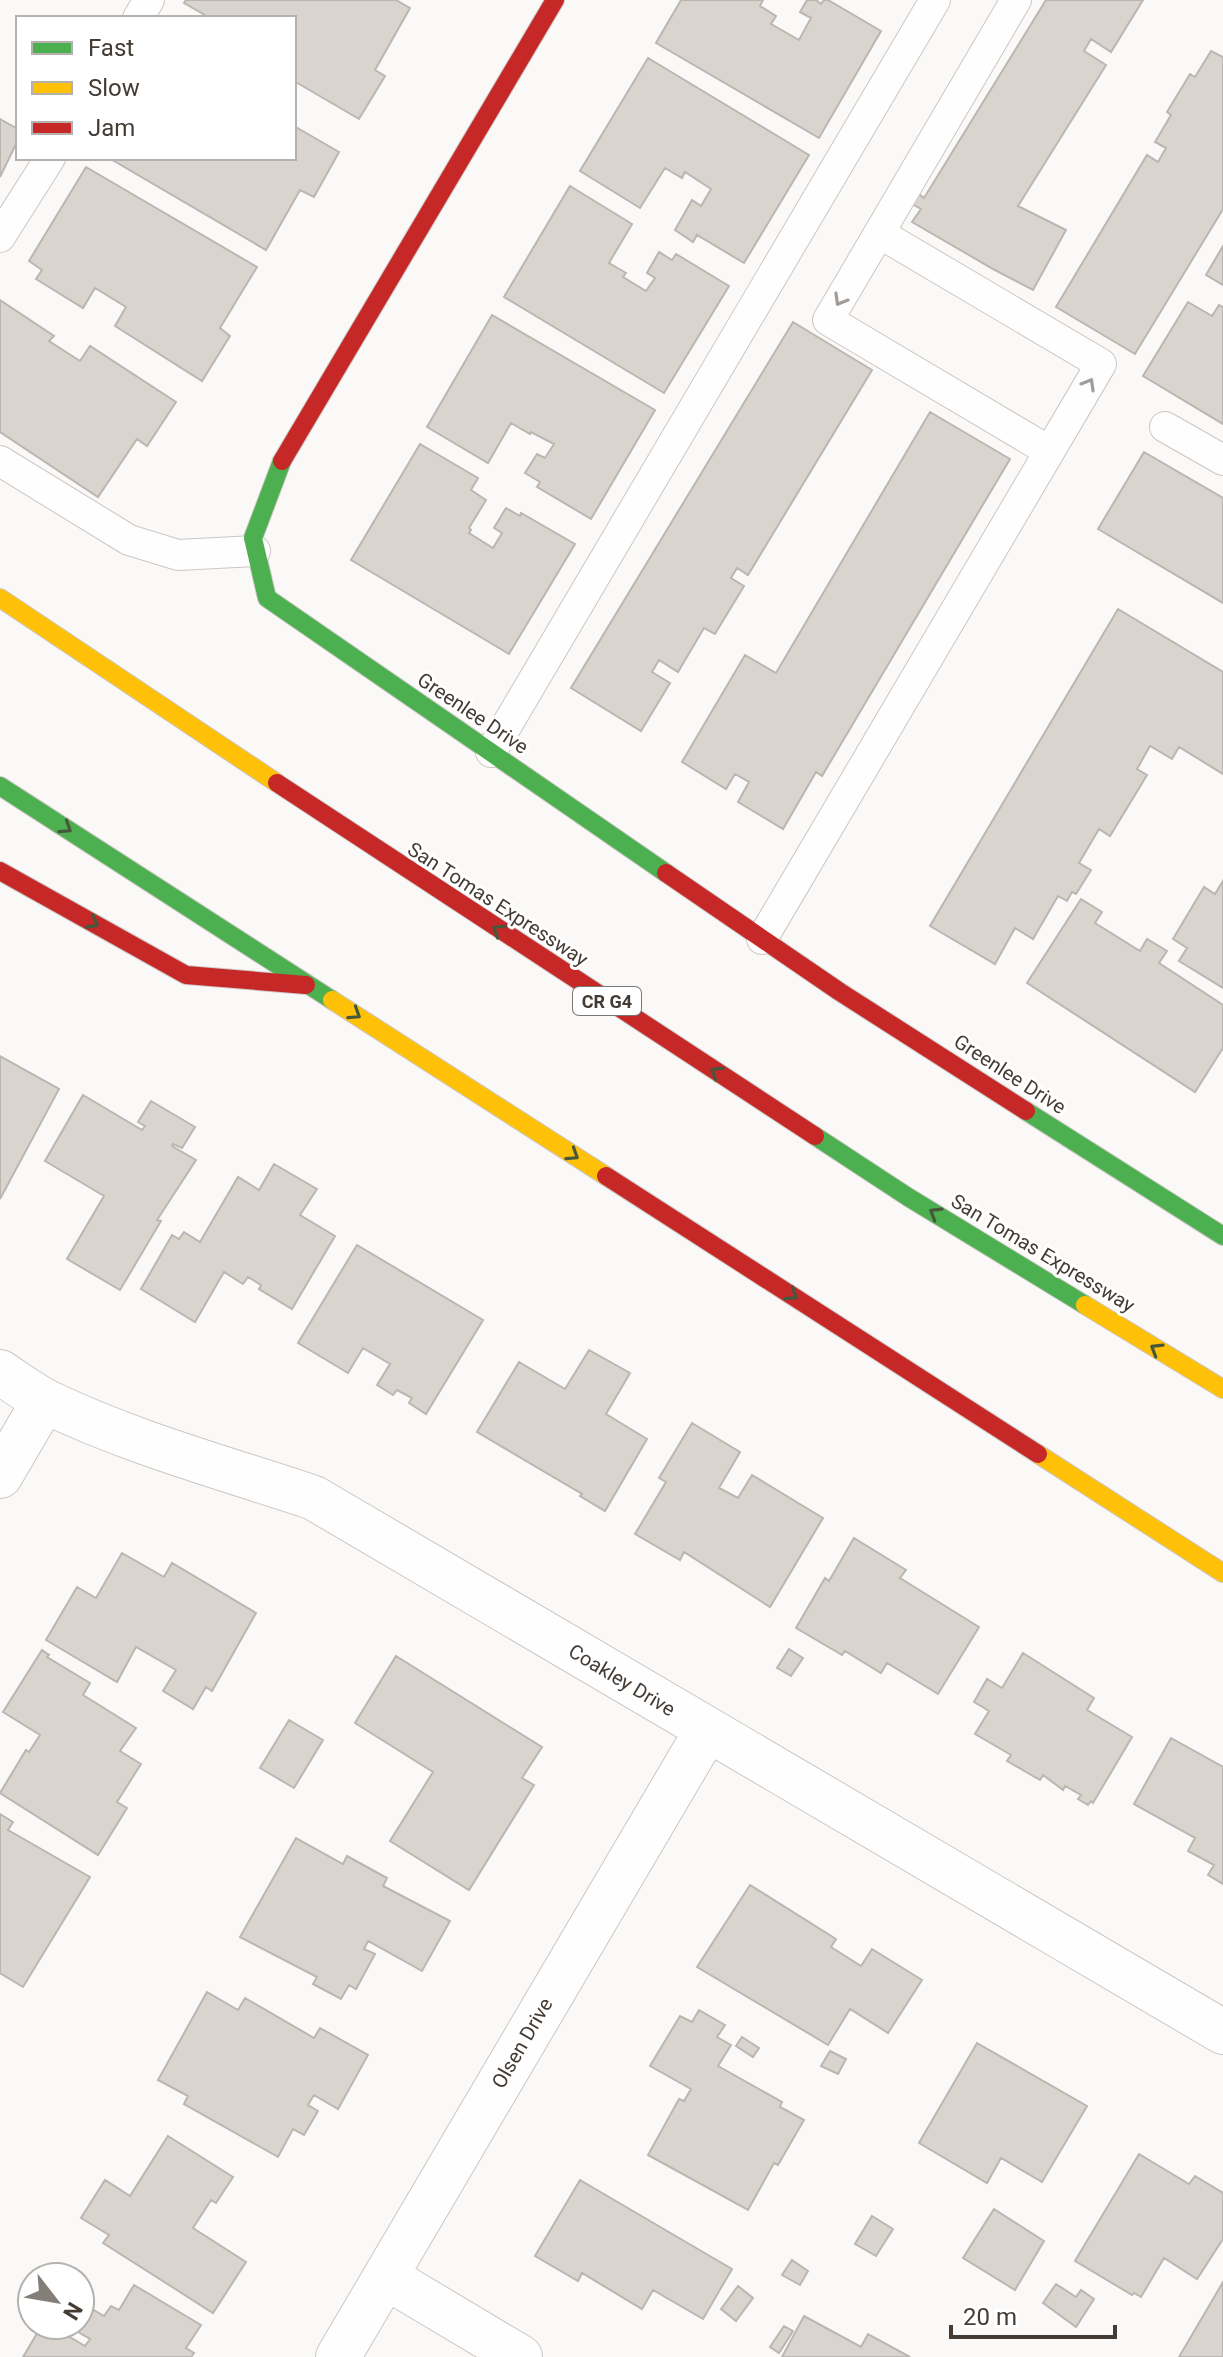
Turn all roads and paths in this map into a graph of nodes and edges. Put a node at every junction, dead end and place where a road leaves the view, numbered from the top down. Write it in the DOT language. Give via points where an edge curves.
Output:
graph roads {
  1 [pos="555,0"];
  2 [pos="935,0"];
  3 [pos="1016,0"];
  4 [pos="49,160"];
  5 [pos="879,233"];
  6 [pos="0,237"];
  7 [pos="1165,427"];
  8 [pos="1049,451"];
  9 [pos="1223,460"];
  10 [pos="0,461"];
  11 [pos="255,551"];
  12 [pos="0,598"];
  13 [pos="491,752"];
  14 [pos="0,786"];
  15 [pos="0,871"];
  16 [pos="762,939"];
  17 [pos="310,985"];
  18 [pos="1223,1236"];
  19 [pos="0,1372"];
  20 [pos="1223,1389"];
  21 [pos="44,1401"];
  22 [pos="0,1476"];
  23 [pos="1223,1573"];
  24 [pos="707,1730"];
  25 [pos="1223,2032"];
  26 [pos="386,2277"];
  27 [pos="338,2357"];
  28 [pos="520,2357"];
  1 -- 11 [label="main road, Greenlee Drive" via="286,451 253,538"];
  2 -- 13 [label="lane"];
  3 -- 5 [label="lane"];
  4 -- 6 [label="lane"];
  5 -- 8 [label="lane, one-way" via="828,320"];
  8 -- 5 [label="lane, one-way" via="1101,364"];
  7 -- 9 [label="lane"];
  8 -- 16 [label="lane"];
  10 -- 11 [label="lane" via="129,540 178,555"];
  11 -- 13 [label="main road, Greenlee Drive" via="267,598"];
  20 -- 12 [label="main road, San Tomas Expressway / CR G4, one-way" via="882,1180"];
  13 -- 16 [label="main road, Greenlee Drive"];
  14 -- 17 [label="main road, one-way"];
  15 -- 17 [label="main road, one-way" via="186,975"];
  16 -- 18 [label="main road, Greenlee Drive"];
  17 -- 23 [label="main road, one-way"];
  19 -- 21 [label="street, Coakley Drive"];
  21 -- 22 [label="street"];
  21 -- 24 [label="street, Coakley Drive" via="314,1498"];
  24 -- 25 [label="street, Coakley Drive"];
  24 -- 26 [label="street, Olsen Drive"];
  26 -- 27 [label="street, Olsen Drive"];
  26 -- 28 [label="street"];
}
